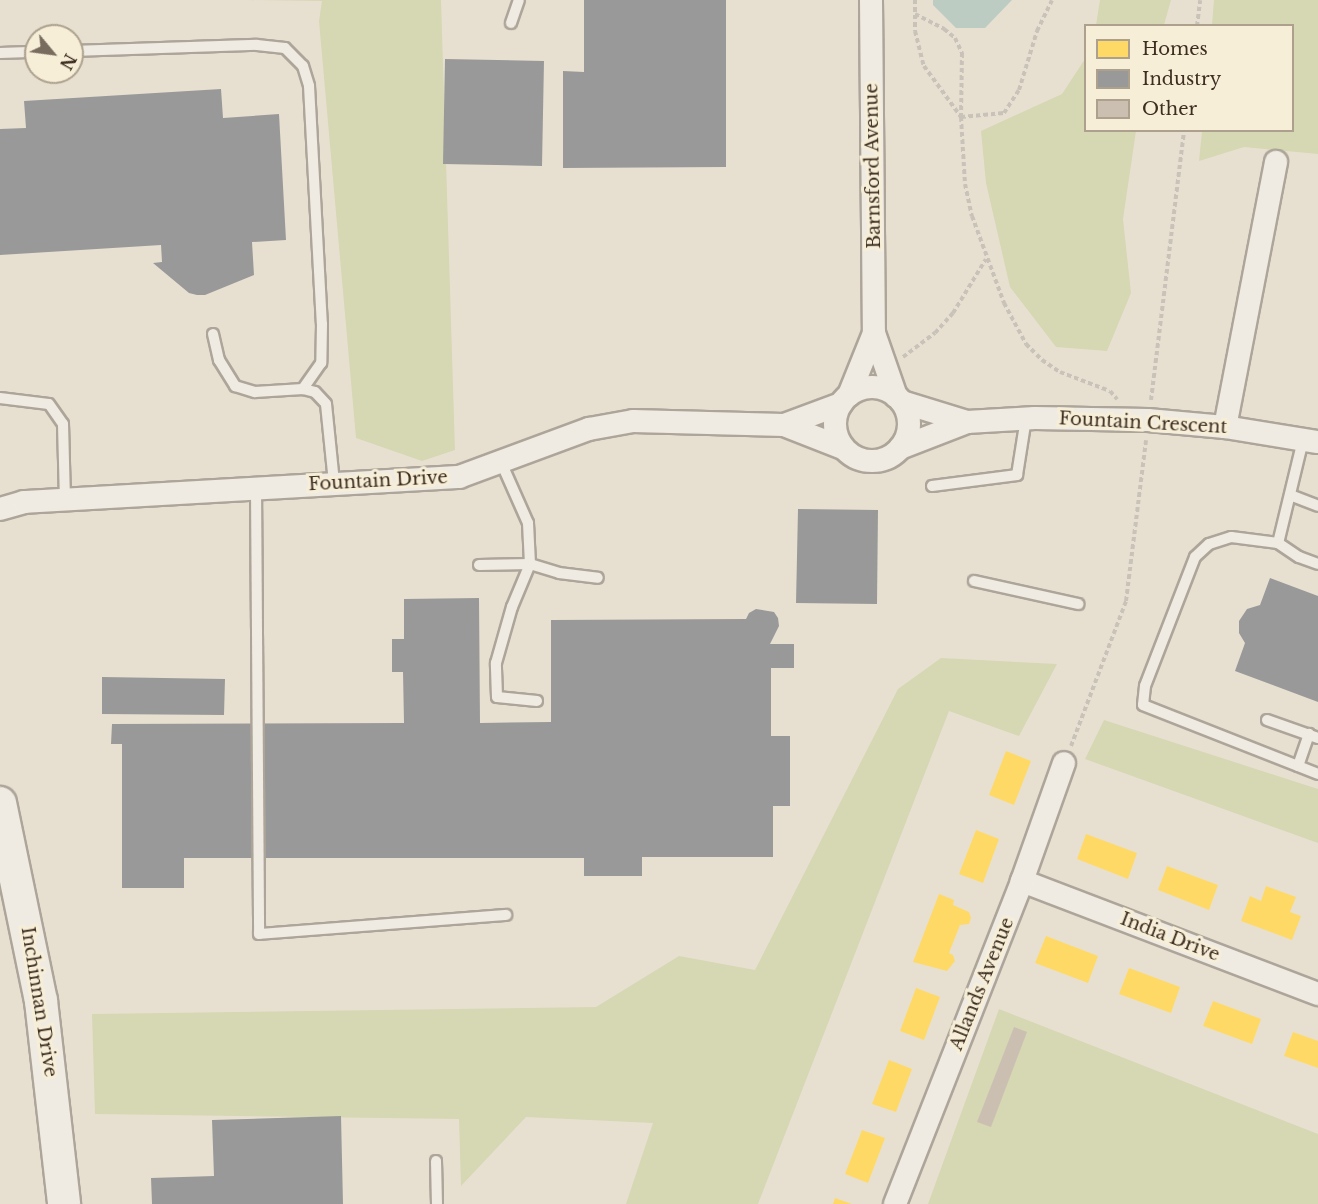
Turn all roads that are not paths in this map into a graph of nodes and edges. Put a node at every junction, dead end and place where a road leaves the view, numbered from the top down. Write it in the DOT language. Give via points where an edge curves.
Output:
graph roads {
  1 [pos="519,0"];
  2 [pos="871,0"];
  3 [pos="511,23"];
  4 [pos="84,51"];
  5 [pos="24,52"];
  6 [pos="0,53"];
  7 [pos="1276,162"];
  8 [pos="874,333"];
  9 [pos="213,334"];
  10 [pos="303,389"];
  11 [pos="0,398"];
  12 [pos="845,399"];
  13 [pos="899,399"];
  14 [pos="1026,418"];
  15 [pos="967,422"];
  16 [pos="784,425"];
  17 [pos="1225,427"];
  18 [pos="1311,441"];
  19 [pos="843,448"];
  20 [pos="900,448"];
  21 [pos="501,462"];
  22 [pos="334,483"];
  23 [pos="932,486"];
  24 [pos="256,487"];
  25 [pos="1290,495"];
  26 [pos="65,500"];
  27 [pos="1318,506"];
  28 [pos="0,509"];
  29 [pos="1278,543"];
  30 [pos="530,564"];
  31 [pos="1318,564"];
  32 [pos="479,565"];
  33 [pos="598,578"];
  34 [pos="974,581"];
  35 [pos="1078,604"];
  36 [pos="537,701"];
  37 [pos="1268,720"];
  38 [pos="1313,736"];
  39 [pos="1064,763"];
  40 [pos="1298,766"];
  41 [pos="1318,774"];
  42 [pos="0,802"];
  43 [pos="1022,881"];
  44 [pos="506,915"];
  45 [pos="1318,994"];
  46 [pos="436,1161"];
  47 [pos="63,1204"];
  48 [pos="437,1204"];
  49 [pos="895,1204"];
  1 -- 3 [label="lane"];
  2 -- 8 [label="street, Barnsford Avenue"];
  4 -- 10 [label="lane" via="256,45 285,48 303,66 309,86 322,334 321,363"];
  5 -- 6 [label="lane"];
  7 -- 17 [label="street"];
  8 -- 12 [label="street, Barnsford Avenue"];
  8 -- 13 [label="street, Barnsford Avenue"];
  9 -- 10 [label="lane" via="219,360 235,387 255,392"];
  10 -- 22 [label="lane" via="315,392 326,404"];
  11 -- 26 [label="lane" via="49,404 63,424"];
  12 -- 13 [label="street" via="857,390 877,387"];
  12 -- 16 [label="street, Fountain Drive"];
  12 -- 19 [label="street" via="834,426"];
  13 -- 15 [label="street, Fountain Crescent"];
  13 -- 20 [label="street" via="909,425"];
  14 -- 15 [label="street, Fountain Crescent"];
  14 -- 17 [label="street, Fountain Crescent" via="1148,420"];
  14 -- 23 [label="lane" via="1017,475"];
  15 -- 20 [label="street, Fountain Crescent"];
  16 -- 19 [label="street, Fountain Drive"];
  16 -- 21 [label="street, Fountain Drive" via="633,421 589,429"];
  17 -- 18 [label="street, Fountain Crescent"];
  18 -- 25 [label="lane"];
  19 -- 20 [label="street" via="859,459 878,461"];
  21 -- 22 [label="street, Fountain Drive" via="459,477"];
  21 -- 30 [label="lane" via="528,523"];
  22 -- 24 [label="street, Fountain Drive"];
  24 -- 26 [label="street, Fountain Drive"];
  24 -- 44 [label="lane" via="259,934"];
  25 -- 27 [label="lane"];
  25 -- 29 [label="lane"];
  26 -- 28 [label="street, Fountain Drive" via="24,502"];
  29 -- 31 [label="lane"];
  29 -- 40 [label="lane" via="1231,537 1209,544 1195,556 1145,686 1143,705"];
  30 -- 32 [label="lane"];
  30 -- 33 [label="lane"];
  30 -- 36 [label="lane" via="512,607 496,663 497,697"];
  34 -- 35 [label="lane"];
  37 -- 38 [label="lane"];
  38 -- 40 [label="lane"];
  39 -- 43 [label="street, Allands Avenue"];
  40 -- 41 [label="lane"];
  42 -- 47 [label="street, Inchinnan Drive" via="41,1001"];
  43 -- 45 [label="street, India Drive"];
  43 -- 49 [label="street, Allands Avenue"];
  46 -- 48 [label="lane"];
}
